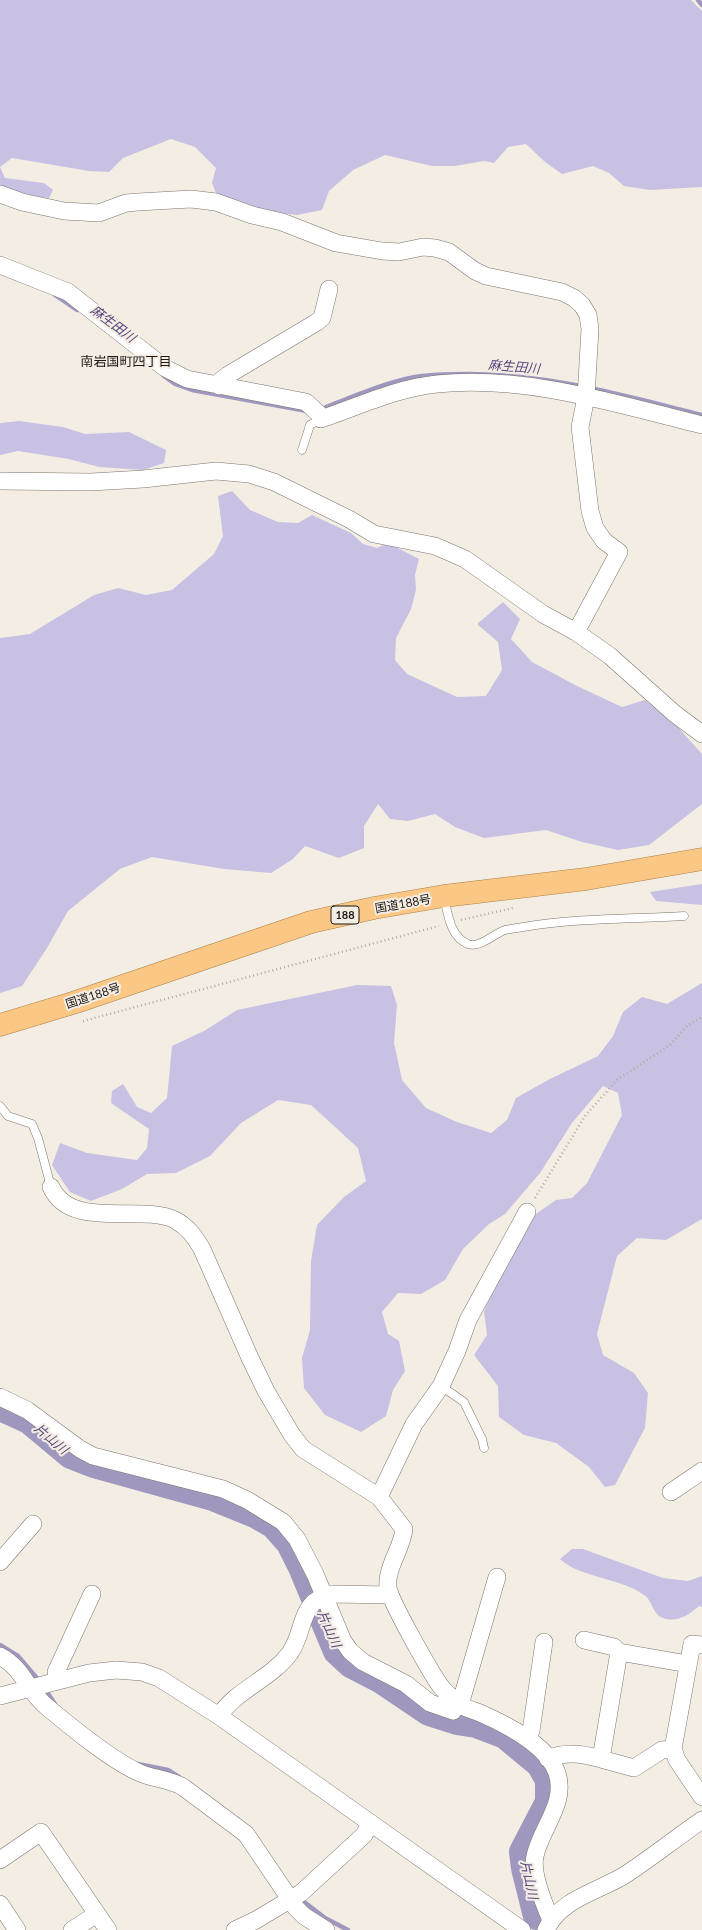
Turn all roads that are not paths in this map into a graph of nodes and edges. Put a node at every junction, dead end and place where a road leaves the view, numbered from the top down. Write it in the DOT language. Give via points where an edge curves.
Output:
graph roads {
  1 [pos="0,194"];
  2 [pos="0,265"];
  3 [pos="328,289"];
  4 [pos="219,386"];
  5 [pos="586,397"];
  6 [pos="321,419"];
  7 [pos="702,424"];
  8 [pos="302,450"];
  9 [pos="0,481"];
  10 [pos="576,632"];
  11 [pos="702,734"];
  12 [pos="702,859"];
  13 [pos="444,896"];
  14 [pos="684,916"];
  15 [pos="0,1025"];
  16 [pos="0,1106"];
  17 [pos="51,1187"];
  18 [pos="527,1212"];
  19 [pos="441,1386"];
  20 [pos="0,1397"];
  21 [pos="484,1448"];
  22 [pos="702,1471"];
  23 [pos="671,1492"];
  24 [pos="379,1497"];
  25 [pos="33,1524"];
  26 [pos="0,1562"];
  27 [pos="497,1577"];
  28 [pos="92,1594"];
  29 [pos="390,1595"];
  30 [pos="320,1599"];
  31 [pos="584,1640"];
  32 [pos="544,1642"];
  33 [pos="702,1645"];
  34 [pos="619,1652"];
  35 [pos="0,1656"];
  36 [pos="688,1664"];
  37 [pos="58,1680"];
  38 [pos="30,1687"];
  39 [pos="0,1696"];
  40 [pos="458,1704"];
  41 [pos="219,1716"];
  42 [pos="528,1738"];
  43 [pos="673,1749"];
  44 [pos="548,1759"];
  45 [pos="601,1759"];
  46 [pos="702,1797"];
  47 [pos="702,1820"];
  48 [pos="370,1824"];
  49 [pos="0,1860"];
  50 [pos="290,1900"];
  51 [pos="0,1904"];
  52 [pos="97,1914"];
  53 [pos="549,1925"];
  54 [pos="17,1930"];
  55 [pos="72,1930"];
  56 [pos="108,1930"];
  57 [pos="235,1930"];
  58 [pos="326,1930"];
  59 [pos="522,1930"];
  1 -- 5 [label="street" via="22,202 64,211 99,213 126,203 190,199 216,202 282,222 336,243 382,251 399,252 423,247 449,252 486,276 562,292 582,305 588,315 590,329"];
  2 -- 4 [label="street" via="68,292 165,368 187,379"];
  3 -- 4 [label="street" via="322,318 318,322 228,375 219,382"];
  4 -- 6 [label="street" via="306,402"];
  5 -- 6 [label="street" via="526,385 478,382 436,384 402,390"];
  5 -- 7 [label="street"];
  5 -- 10 [label="street" via="580,427 590,511 595,528 604,541 619,552"];
  6 -- 8 [label="lane" via="310,425"];
  9 -- 10 [label="street" via="91,482 216,471 249,474 274,482 374,534 435,546 465,558 543,614"];
  10 -- 11 [label="street" via="610,656 675,714"];
  12 -- 13 [label="highway, 国道188号 / 188" via="586,879"];
  13 -- 14 [label="lane" via="450,923 459,938 469,944 482,943 505,930 544,923"];
  13 -- 15 [label="highway, 国道188号 / 188" via="311,922 83,1000"];
  16 -- 17 [label="lane" via="8,1116 32,1124"];
  17 -- 24 [label="street" via="56,1197 71,1206 90,1212 155,1215 175,1220 192,1232 266,1391 292,1435 303,1449"];
  18 -- 19 [label="street" via="468,1320 458,1352"];
  19 -- 21 [label="lane" via="464,1402"];
  19 -- 24 [label="street" via="414,1424"];
  20 -- 30 [label="street" via="27,1410 93,1456 223,1489 283,1522 297,1539"];
  22 -- 23 [label="street"];
  24 -- 29 [label="street" via="404,1530 403,1540 388,1576"];
  25 -- 26 [label="street"];
  27 -- 40 [label="street" via="462,1698"];
  28 -- 37 [label="street" via="56,1672"];
  29 -- 30 [label="street"];
  29 -- 40 [label="street" via="442,1687"];
  30 -- 40 [label="street" via="343,1641 363,1662 406,1684 430,1703 452,1711"];
  30 -- 41 [label="street" via="291,1652 275,1670 244,1692"];
  31 -- 34 [label="street" via="614,1647"];
  32 -- 42 [label="street" via="532,1732"];
  33 -- 36 [label="street" via="692,1644"];
  34 -- 36 [label="street"];
  34 -- 45 [label="street"];
  35 -- 38 [label="street" via="20,1670"];
  36 -- 43 [label="street"];
  37 -- 38 [label="street"];
  37 -- 41 [label="street" via="116,1670 142,1672 159,1678"];
  38 -- 39 [label="street"];
  38 -- 50 [label="street" via="46,1707 106,1752 140,1773 178,1784 237,1826 246,1834"];
  40 -- 42 [label="street"];
  41 -- 48 [label="street"];
  42 -- 44 [label="street"];
  43 -- 45 [label="street" via="662,1750 634,1768"];
  43 -- 46 [label="street" via="677,1760"];
  44 -- 45 [label="street" via="554,1755 585,1754"];
  44 -- 53 [label="street" via="557,1772 559,1788 556,1805 535,1857 535,1872"];
  47 -- 53 [label="street" via="624,1875 567,1905"];
  48 -- 50 [label="street" via="364,1835 301,1893"];
  48 -- 59 [label="street"];
  49 -- 52 [label="street" via="41,1832"];
  50 -- 57 [label="street"];
  50 -- 58 [label="street" via="304,1916"];
  51 -- 54 [label="street"];
  52 -- 55 [label="street"];
  52 -- 56 [label="street"];
}
